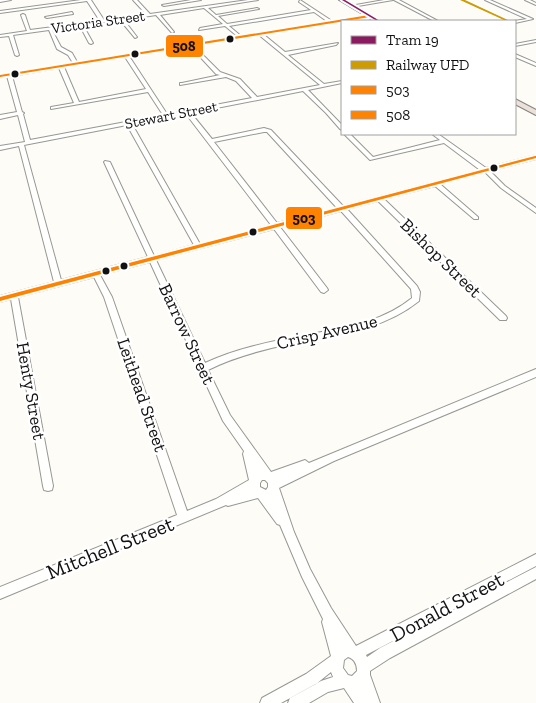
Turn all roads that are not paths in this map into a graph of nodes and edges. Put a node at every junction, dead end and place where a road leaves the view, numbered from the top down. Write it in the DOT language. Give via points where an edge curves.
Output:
graph roads {
  1 [pos="9,0"];
  2 [pos="88,0"];
  3 [pos="135,0"];
  4 [pos="199,0"];
  5 [pos="204,0"];
  6 [pos="256,0"];
  7 [pos="342,0"];
  8 [pos="391,0"];
  9 [pos="396,0"];
  10 [pos="487,0"];
  11 [pos="527,0"];
  12 [pos="0,1"];
  13 [pos="300,1"];
  14 [pos="536,3"];
  15 [pos="164,5"];
  16 [pos="211,6"];
  17 [pos="352,6"];
  18 [pos="205,7"];
  19 [pos="258,9"];
  20 [pos="315,11"];
  21 [pos="0,12"];
  22 [pos="157,14"];
  23 [pos="23,15"];
  24 [pos="149,15"];
  25 [pos="214,16"];
  26 [pos="369,16"];
  27 [pos="47,17"];
  28 [pos="121,19"];
  29 [pos="534,19"];
  30 [pos="341,20"];
  31 [pos="344,20"];
  32 [pos="376,20"];
  33 [pos="434,20"];
  34 [pos="103,22"];
  35 [pos="331,22"];
  36 [pos="516,22"];
  37 [pos="82,25"];
  38 [pos="224,25"];
  39 [pos="74,26"];
  40 [pos="50,29"];
  41 [pos="200,29"];
  42 [pos="29,32"];
  43 [pos="172,32"];
  44 [pos="260,34"];
  45 [pos="10,35"];
  46 [pos="0,36"];
  47 [pos="134,37"];
  48 [pos="240,37"];
  49 [pos="536,42"];
  50 [pos="91,43"];
  51 [pos="336,44"];
  52 [pos="191,45"];
  53 [pos="516,45"];
  54 [pos="284,54"];
  55 [pos="17,55"];
  56 [pos="516,55"];
  57 [pos="128,56"];
  58 [pos="76,64"];
  59 [pos="536,65"];
  60 [pos="61,66"];
  61 [pos="9,75"];
  62 [pos="0,76"];
  63 [pos="225,76"];
  64 [pos="341,82"];
  65 [pos="180,84"];
  66 [pos="324,86"];
  67 [pos="304,89"];
  68 [pos="150,90"];
  69 [pos="256,99"];
  70 [pos="516,101"];
  71 [pos="77,103"];
  72 [pos="53,108"];
  73 [pos="534,110"];
  74 [pos="188,112"];
  75 [pos="21,113"];
  76 [pos="166,116"];
  77 [pos="0,117"];
  78 [pos="129,123"];
  79 [pos="341,127"];
  80 [pos="348,135"];
  81 [pos="436,135"];
  82 [pos="210,141"];
  83 [pos="445,141"];
  84 [pos="25,144"];
  85 [pos="0,148"];
  86 [pos="536,157"];
  87 [pos="108,162"];
  88 [pos="484,170"];
  89 [pos="434,183"];
  90 [pos="379,198"];
  91 [pos="341,208"];
  92 [pos="536,212"];
  93 [pos="476,218"];
  94 [pos="274,226"];
  95 [pos="198,246"];
  96 [pos="154,264"];
  97 [pos="96,274"];
  98 [pos="58,284"];
  99 [pos="324,290"];
  100 [pos="14,296"];
  101 [pos="0,299"];
  102 [pos="503,318"];
  103 [pos="204,371"];
  104 [pos="536,373"];
  105 [pos="330,458"];
  106 [pos="264,485"];
  107 [pos="48,486"];
  108 [pos="184,518"];
  109 [pos="532,568"];
  110 [pos="0,593"];
  111 [pos="326,614"];
  112 [pos="353,652"];
  113 [pos="337,659"];
  114 [pos="363,671"];
  115 [pos="347,682"];
  116 [pos="267,703"];
  117 [pos="294,703"];
  118 [pos="362,703"];
  119 [pos="373,703"];
  1 -- 12 [label="street"];
  2 -- 21 [label="street"];
  2 -- 34 [label="street"];
  3 -- 24 [label="street"];
  4 -- 15 [label="street"];
  5 -- 16 [label="street"];
  6 -- 16 [label="street, Victoria Street"];
  7 -- 17 [label="highway"];
  8 -- 17 [label="street"];
  9 -- 33 [label="street"];
  10 -- 29 [label="street"];
  11 -- 14 [label="street"];
  13 -- 20 [label="street"];
  16 -- 18 [label="street, Victoria Street"];
  17 -- 26 [label="highway"];
  18 -- 22 [label="street, Victoria Street"];
  18 -- 25 [label="street"];
  19 -- 25 [label="street"];
  20 -- 35 [label="street"];
  20 -- 38 [label="street"];
  22 -- 24 [label="street, Victoria Street"];
  22 -- 43 [label="street"];
  23 -- 42 [label="street"];
  24 -- 28 [label="street, Victoria Street"];
  25 -- 38 [label="street"];
  26 -- 31 [label="street"];
  26 -- 32 [label="highway"];
  27 -- 39 [label="street" via="69,14"];
  28 -- 34 [label="street, Victoria Street"];
  28 -- 47 [label="street"];
  29 -- 36 [label="street"];
  30 -- 35 [label="street"];
  34 -- 37 [label="street, Victoria Street"];
  35 -- 44 [label="street"];
  37 -- 39 [label="street, Victoria Street"];
  37 -- 50 [label="street"];
  38 -- 41 [label="street"];
  38 -- 48 [label="street"];
  39 -- 40 [label="street, Victoria Street"];
  40 -- 42 [label="street, Victoria Street"];
  40 -- 58 [label="street" via="59,48 70,54"];
  42 -- 45 [label="street, Victoria Street"];
  44 -- 48 [label="street"];
  44 -- 54 [label="street"];
  45 -- 46 [label="street, Victoria Street"];
  45 -- 55 [label="street"];
  48 -- 52 [label="street"];
  49 -- 53 [label="street"];
  51 -- 54 [label="street"];
  52 -- 57 [label="street"];
  52 -- 63 [label="street"];
  54 -- 66 [label="street"];
  56 -- 59 [label="street"];
  57 -- 58 [label="street"];
  57 -- 68 [label="street"];
  58 -- 60 [label="street"];
  60 -- 61 [label="street"];
  60 -- 71 [label="street"];
  61 -- 62 [label="street"];
  61 -- 75 [label="street"];
  63 -- 65 [label="street"];
  63 -- 69 [label="street" via="238,80"];
  64 -- 66 [label="street, Stewart Street"];
  66 -- 67 [label="street, Stewart Street"];
  67 -- 69 [label="street, Stewart Street"];
  67 -- 79 [label="street"];
  68 -- 71 [label="street"];
  68 -- 76 [label="street"];
  69 -- 74 [label="street, Stewart Street"];
  70 -- 73 [label="highway"];
  71 -- 72 [label="street"];
  74 -- 76 [label="street, Stewart Street"];
  74 -- 82 [label="street"];
  75 -- 77 [label="street"];
  75 -- 84 [label="street"];
  76 -- 78 [label="street, Stewart Street"];
  78 -- 84 [label="street, Stewart Street"];
  78 -- 95 [label="street"];
  80 -- 83 [label="street" via="372,158"];
  81 -- 83 [label="street"];
  82 -- 91 [label="street" via="269,131"];
  82 -- 94 [label="street"];
  83 -- 88 [label="street"];
  84 -- 85 [label="street, Stewart Street"];
  84 -- 98 [label="street"];
  86 -- 88 [label="street"];
  87 -- 96 [label="street, Barrow Street"];
  88 -- 89 [label="street"];
  88 -- 92 [label="street"];
  89 -- 90 [label="street"];
  89 -- 93 [label="street"];
  90 -- 91 [label="street"];
  90 -- 102 [label="street, Bishop Street"];
  91 -- 94 [label="street"];
  91 -- 103 [label="street, Crisp Avenue" via="414,288 416,299 395,315 368,325 267,345"];
  94 -- 95 [label="street"];
  94 -- 99 [label="street"];
  95 -- 96 [label="street"];
  96 -- 97 [label="street"];
  96 -- 103 [label="street, Barrow Street"];
  97 -- 98 [label="street"];
  97 -- 108 [label="street, Leithead Street" via="108,298"];
  98 -- 100 [label="street"];
  100 -- 101 [label="street"];
  100 -- 107 [label="street, Henty Street"];
  103 -- 106 [label="street, Barrow Street"];
  104 -- 105 [label="street, Mitchell Street"];
  105 -- 106 [label="street, Mitchell Street"];
  106 -- 108 [label="street, Mitchell Street"];
  106 -- 111 [label="street, Barrow Street"];
  108 -- 110 [label="street, Mitchell Street"];
  109 -- 112 [label="street, Donald Street"];
  109 -- 114 [label="street, Donald Street" via="385,653"];
  111 -- 112 [label="street, Barrow Street"];
  111 -- 113 [label="street, Barrow Street"];
  112 -- 113 [label="street" via="343,652"];
  112 -- 114 [label="street" via="363,662"];
  113 -- 115 [label="street" via="338,674"];
  113 -- 116 [label="street" via="311,679"];
  114 -- 115 [label="street" via="357,681"];
  114 -- 119 [label="street"];
  115 -- 117 [label="street" via="326,686"];
  115 -- 118 [label="street"];
}
